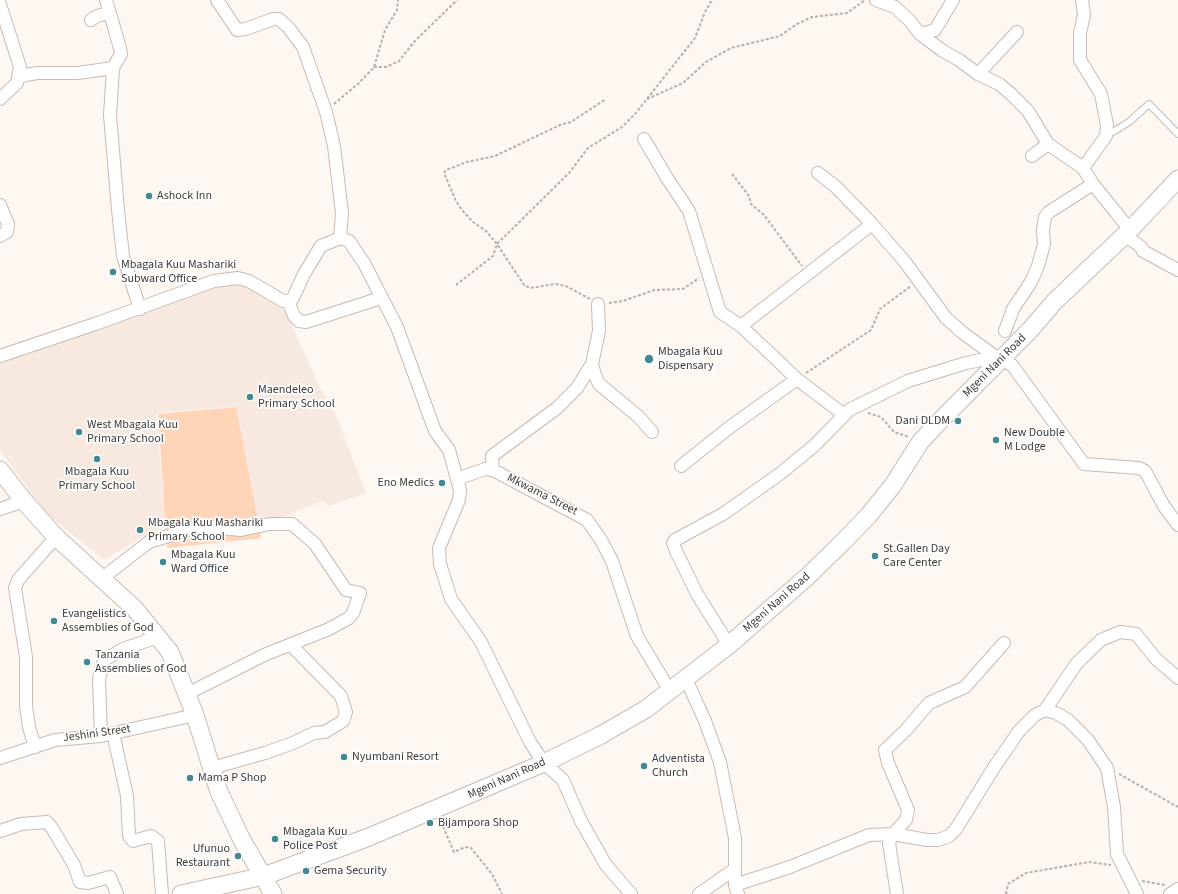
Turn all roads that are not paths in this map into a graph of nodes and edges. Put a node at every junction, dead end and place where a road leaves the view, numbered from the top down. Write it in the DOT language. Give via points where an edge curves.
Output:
graph roads {
  1 [pos="106,0"];
  2 [pos="217,0"];
  3 [pos="876,0"];
  4 [pos="953,0"];
  5 [pos="1082,0"];
  6 [pos="0,4"];
  7 [pos="109,13"];
  8 [pos="92,20"];
  9 [pos="1017,32"];
  10 [pos="920,34"];
  11 [pos="113,68"];
  12 [pos="978,74"];
  13 [pos="20,76"];
  14 [pos="0,99"];
  15 [pos="1178,134"];
  16 [pos="1106,136"];
  17 [pos="644,138"];
  18 [pos="1048,144"];
  19 [pos="1032,156"];
  20 [pos="1083,168"];
  21 [pos="818,173"];
  22 [pos="1178,179"];
  23 [pos="1093,184"];
  24 [pos="0,205"];
  25 [pos="872,224"];
  26 [pos="1128,233"];
  27 [pos="0,236"];
  28 [pos="340,238"];
  29 [pos="1178,270"];
  30 [pos="381,298"];
  31 [pos="288,301"];
  32 [pos="598,304"];
  33 [pos="140,309"];
  34 [pos="741,326"];
  35 [pos="1005,331"];
  36 [pos="0,356"];
  37 [pos="998,358"];
  38 [pos="592,364"];
  39 [pos="797,379"];
  40 [pos="846,412"];
  41 [pos="652,432"];
  42 [pos="681,466"];
  43 [pos="0,470"];
  44 [pos="493,470"];
  45 [pos="457,479"];
  46 [pos="24,501"];
  47 [pos="0,508"];
  48 [pos="1178,525"];
  49 [pos="56,537"];
  50 [pos="101,579"];
  51 [pos="158,637"];
  52 [pos="1004,643"];
  53 [pos="291,645"];
  54 [pos="730,645"];
  55 [pos="1178,678"];
  56 [pos="686,679"];
  57 [pos="670,691"];
  58 [pos="187,694"];
  59 [pos="1045,710"];
  60 [pos="195,715"];
  61 [pos="114,733"];
  62 [pos="101,736"];
  63 [pos="34,747"];
  64 [pos="0,758"];
  65 [pos="544,763"];
  66 [pos="212,768"];
  67 [pos="0,831"];
  68 [pos="893,834"];
  69 [pos="735,869"];
  70 [pos="264,876"];
  71 [pos="736,889"];
  72 [pos="117,894"];
  73 [pos="162,894"];
  74 [pos="181,894"];
  75 [pos="273,894"];
  76 [pos="630,894"];
  77 [pos="699,894"];
  78 [pos="897,894"];
  79 [pos="1137,894"];
  1 -- 7 [label="street"];
  2 -- 28 [label="street" via="237,30 280,19 303,47 326,112 334,146 342,213"];
  3 -- 10 [label="street" via="894,7"];
  4 -- 10 [label="street" via="934,30"];
  5 -- 16 [label="street" via="1084,15 1080,33 1080,60 1101,94 1106,118"];
  6 -- 13 [label="street" via="20,67"];
  7 -- 8 [label="street"];
  7 -- 11 [label="street" via="120,48"];
  9 -- 12 [label="street"];
  10 -- 12 [label="street"];
  11 -- 13 [label="street"];
  11 -- 33 [label="street" via="110,115 123,256"];
  12 -- 18 [label="street" via="999,84 1028,111"];
  13 -- 14 [label="street" via="13,88"];
  15 -- 16 [label="lane" via="1149,104 1129,122"];
  16 -- 20 [label="street"];
  17 -- 34 [label="street" via="689,211 720,312"];
  18 -- 19 [label="street"];
  18 -- 20 [label="street"];
  20 -- 23 [label="street"];
  21 -- 25 [label="street" via="835,186"];
  22 -- 26 [label="street, Mgeni Nani Road"];
  23 -- 26 [label="street"];
  23 -- 35 [label="street" via="1045,217 1044,244 1038,266 1032,282 1013,309"];
  24 -- 27 [label="street" via="8,224 8,232"];
  25 -- 34 [label="street"];
  25 -- 37 [label="street" via="919,280 946,318"];
  26 -- 29 [label="street" via="1143,251"];
  26 -- 37 [label="street, Mgeni Nani Road"];
  28 -- 30 [label="street" via="352,246"];
  28 -- 31 [label="street" via="321,246 293,298"];
  30 -- 31 [label="street" via="306,322 299,321 294,316"];
  30 -- 45 [label="street" via="405,346 435,431 449,450"];
  31 -- 33 [label="street" via="283,301 249,281 238,278 214,280"];
  32 -- 38 [label="street" via="599,330"];
  33 -- 36 [label="street"];
  34 -- 39 [label="street"];
  37 -- 40 [label="street" via="966,364 908,381"];
  37 -- 48 [label="street" via="1012,365 1020,374 1050,420 1084,464 1139,468 1146,471 1164,506"];
  37 -- 54 [label="street, Mgeni Nani Road" via="921,441 893,485 869,515 808,576"];
  38 -- 41 [label="street" via="599,384 639,417"];
  38 -- 44 [label="street" via="577,388 557,408 492,456"];
  39 -- 40 [label="street"];
  39 -- 42 [label="street"];
  40 -- 54 [label="street" via="815,445 781,474 723,514 676,538 674,542 697,594"];
  43 -- 46 [label="street"];
  44 -- 45 [label="street, Mkwama Street" via="485,469"];
  44 -- 57 [label="street, Mkwama Street" via="587,520 612,561 641,644"];
  45 -- 65 [label="street" via="459,500 439,548 440,564 456,608 481,642 530,742"];
  46 -- 47 [label="street"];
  46 -- 49 [label="street"];
  49 -- 50 [label="street"];
  49 -- 63 [label="street" via="18,580 15,588 26,656 26,706"];
  50 -- 51 [label="street" via="135,609"];
  50 -- 53 [label="street" via="149,542 200,526 241,530 269,524 292,524 315,544 346,590 359,592 361,595 349,618"];
  51 -- 58 [label="street" via="170,652"];
  51 -- 62 [label="street" via="123,649 103,661 99,679"];
  52 -- 68 [label="street" via="966,687 929,703 906,730 886,747 885,755 908,810 906,820"];
  53 -- 58 [label="street"];
  53 -- 66 [label="street" via="341,696 346,712 343,721 325,732 314,733 266,753"];
  54 -- 56 [label="street, Mgeni Nani Road"];
  55 -- 59 [label="street" via="1156,659 1136,634 1120,632 1101,640 1077,663"];
  56 -- 57 [label="street, Mgeni Nani Road"];
  56 -- 69 [label="street" via="720,762 735,838"];
  57 -- 65 [label="street, Mgeni Nani Road" via="601,736"];
  58 -- 60 [label="street"];
  59 -- 68 [label="street" via="1035,715 1019,731 949,836 927,840"];
  59 -- 79 [label="street" via="1068,720 1088,740 1107,768 1114,807 1117,854"];
  60 -- 61 [label="street, Jeshini Street"];
  60 -- 66 [label="street"];
  61 -- 62 [label="street, Jeshini Street"];
  61 -- 73 [label="street" via="127,796 129,836 133,841 151,836 158,841"];
  62 -- 63 [label="street, Jeshini Street" via="55,740"];
  63 -- 64 [label="street, Jeshini Street"];
  65 -- 70 [label="street, Mgeni Nani Road" via="435,810"];
  65 -- 76 [label="street" via="563,780 581,821 606,865"];
  66 -- 70 [label="street" via="219,792 232,820"];
  67 -- 72 [label="street" via="21,824 47,822 74,865 80,882 88,883 110,877"];
  68 -- 71 [label="street" via="869,835"];
  68 -- 78 [label="street" via="889,843"];
  69 -- 71 [label="street"];
  69 -- 77 [label="street"];
  70 -- 74 [label="street, Mgeni Nani Road"];
  70 -- 75 [label="street"];
}
